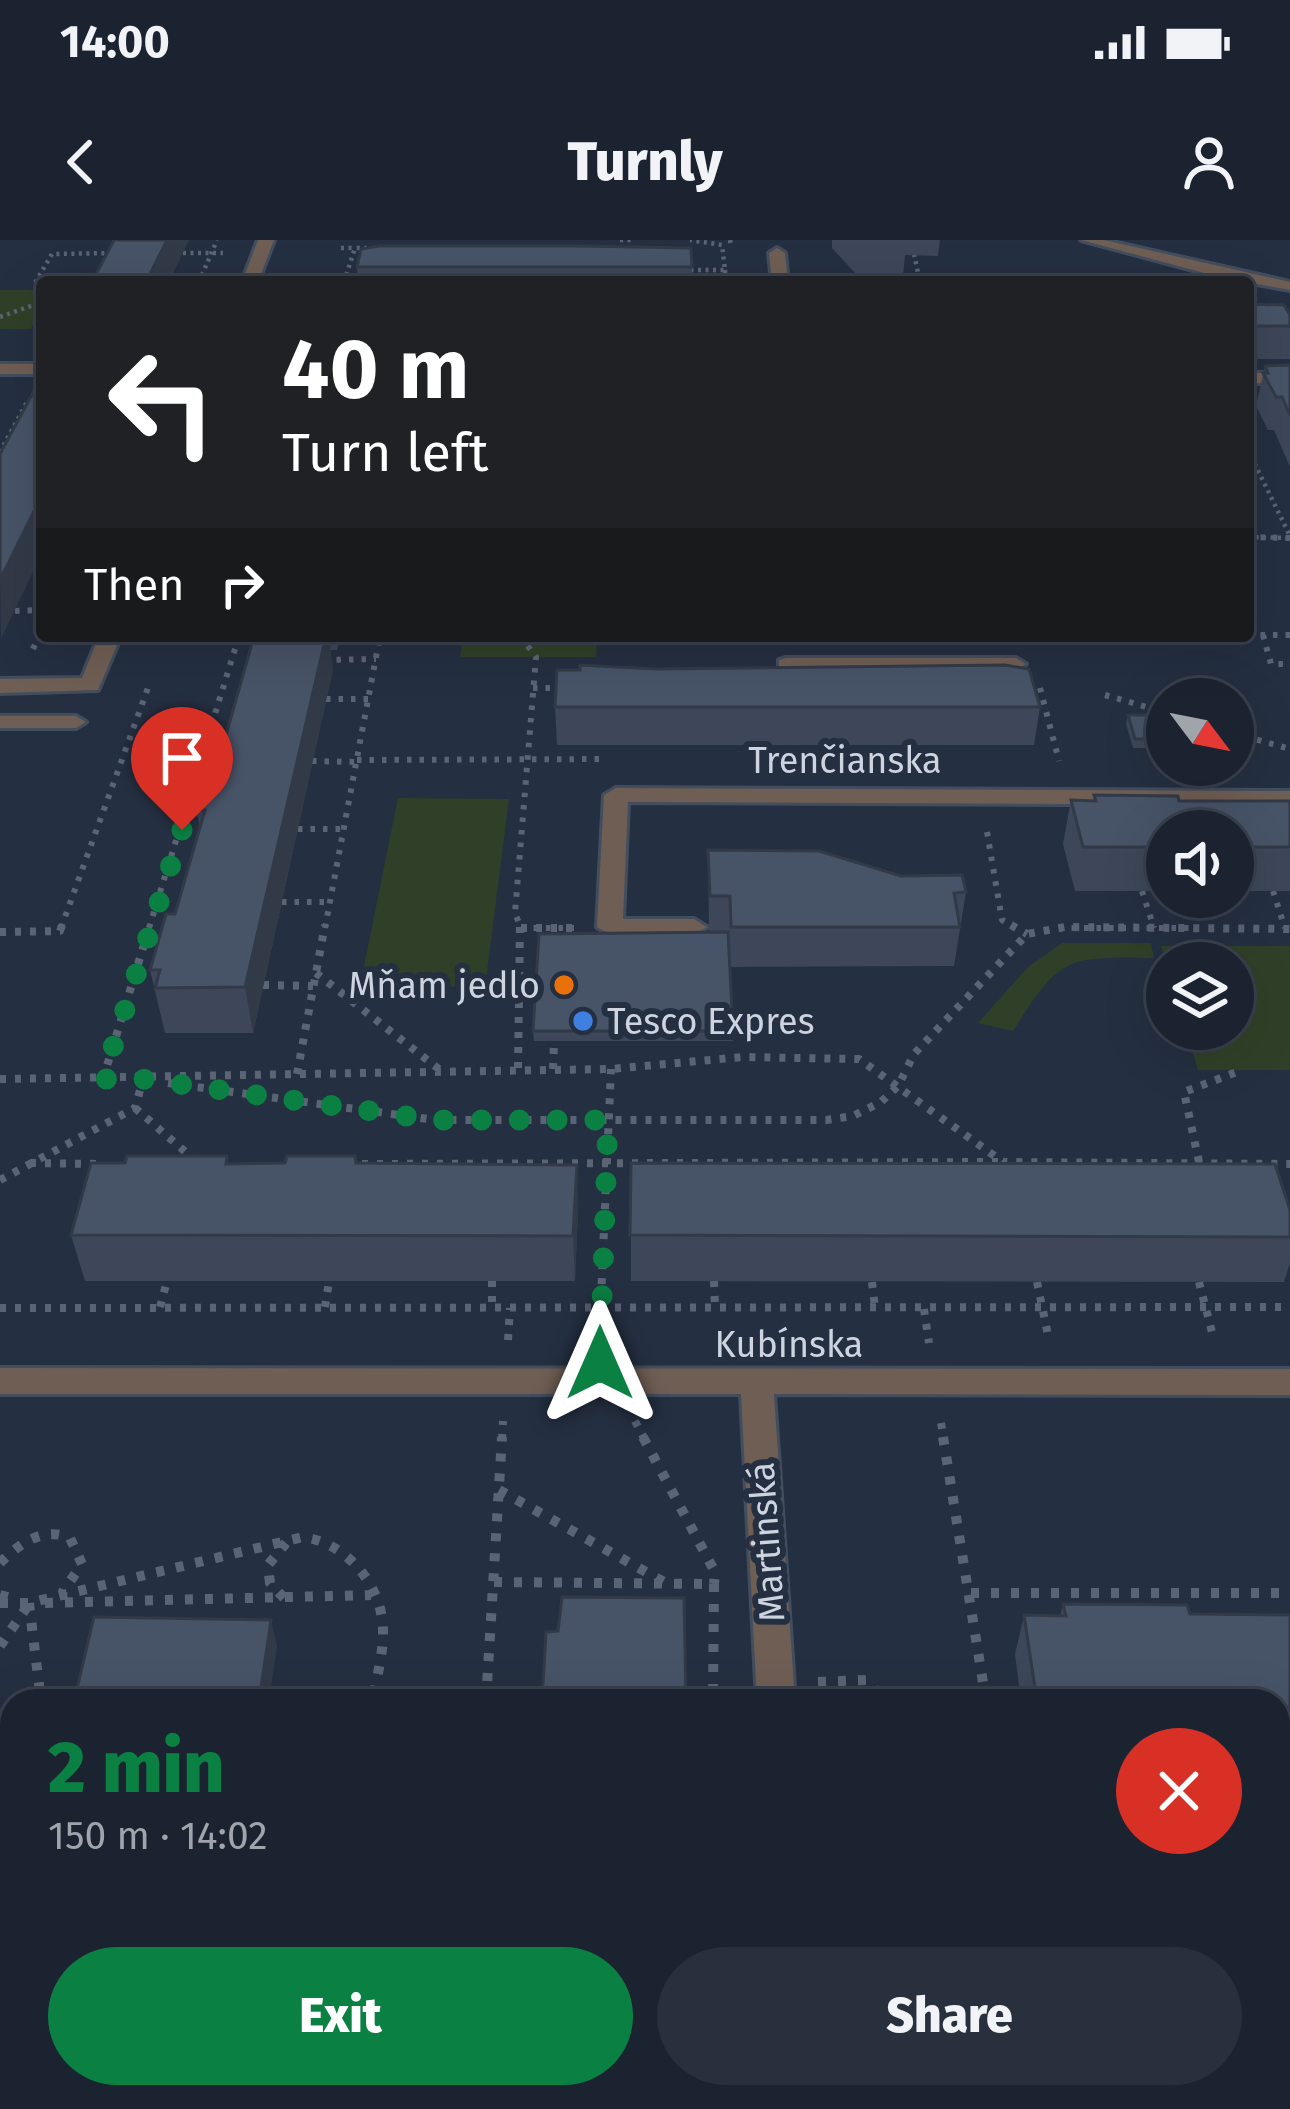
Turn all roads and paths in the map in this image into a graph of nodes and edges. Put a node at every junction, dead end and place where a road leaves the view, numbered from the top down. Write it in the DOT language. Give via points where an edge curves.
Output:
graph roads {
  1 [pos="116,240"];
  2 [pos="217,240"];
  3 [pos="266,240"];
  4 [pos="620,240"];
  5 [pos="635,240"];
  6 [pos="690,240"];
  7 [pos="1088,240"];
  8 [pos="341,248"];
  9 [pos="355,248"];
  10 [pos="367,248"];
  11 [pos="121,253"];
  12 [pos="777,253"];
  13 [pos="109,254"];
  14 [pos="914,254"];
  15 [pos="100,268"];
  16 [pos="725,269"];
  17 [pos="678,270"];
  18 [pos="39,276"];
  19 [pos="202,276"];
  20 [pos="252,276"];
  21 [pos="346,276"];
  22 [pos="726,276"];
  23 [pos="779,276"];
  24 [pos="919,276"];
  25 [pos="1234,276"];
  26 [pos="1254,280"];
  27 [pos="1290,286"];
  28 [pos="36,304"];
  29 [pos="0,317"];
  30 [pos="0,369"];
  31 [pos="36,369"];
  32 [pos="1290,378"];
  33 [pos="1254,379"];
  34 [pos="33,392"];
  35 [pos="12,430"];
  36 [pos="22,430"];
  37 [pos="0,452"];
  38 [pos="1254,470"];
  39 [pos="1254,537"];
  40 [pos="1290,537"];
  41 [pos="36,610"];
  42 [pos="15,611"];
  43 [pos="1254,635"];
  44 [pos="1263,635"];
  45 [pos="1290,635"];
  46 [pos="108,642"];
  47 [pos="237,642"];
  48 [pos="379,642"];
  49 [pos="525,642"];
  50 [pos="895,642"];
  51 [pos="376,659"];
  52 [pos="314,660"];
  53 [pos="232,661"];
  54 [pos="252,661"];
  55 [pos="786,664"];
  56 [pos="899,664"];
  57 [pos="1016,664"];
  58 [pos="1288,664"];
  59 [pos="149,685"];
  60 [pos="0,686"];
  61 [pos="1040,687"];
  62 [pos="1105,695"];
  63 [pos="221,699"];
  64 [pos="238,699"];
  65 [pos="326,699"];
  66 [pos="368,699"];
  67 [pos="1146,707"];
  68 [pos="0,722"];
  69 [pos="76,722"];
  70 [pos="1254,739"];
  71 [pos="1290,749"];
  72 [pos="526,759"];
  73 [pos="617,759"];
  74 [pos="312,761"];
  75 [pos="357,761"];
  76 [pos="1039,761"];
  77 [pos="202,762"];
  78 [pos="220,762"];
  79 [pos="1290,799"];
  80 [pos="1001,824"];
  81 [pos="298,829"];
  82 [pos="344,829"];
  83 [pos="182,830"];
  84 [pos="196,830"];
  85 [pos="1142,891"];
  86 [pos="1273,891"];
  87 [pos="282,902"];
  88 [pos="330,902"];
  89 [pos="694,927"];
  90 [pos="1154,929"];
  91 [pos="1288,929"];
  92 [pos="0,932"];
  93 [pos="1027,934"];
  94 [pos="316,973"];
  95 [pos="135,986"];
  96 [pos="263,986"];
  97 [pos="313,986"];
  98 [pos="151,987"];
  99 [pos="554,1041"];
  100 [pos="518,1068"];
  101 [pos="554,1069"];
  102 [pos="611,1069"];
  103 [pos="441,1070"];
  104 [pos="1242,1070"];
  105 [pos="297,1074"];
  106 [pos="0,1079"];
  107 [pos="103,1079"];
  108 [pos="143,1079"];
  109 [pos="898,1086"];
  110 [pos="135,1108"];
  111 [pos="608,1120"];
  112 [pos="605,1162"];
  113 [pos="1003,1162"];
  114 [pos="1199,1162"];
  115 [pos="30,1163"];
  116 [pos="115,1164"];
  117 [pos="179,1164"];
  118 [pos="343,1164"];
  119 [pos="1272,1164"];
  120 [pos="1290,1164"];
  121 [pos="0,1180"];
  122 [pos="1278,1184"];
  123 [pos="167,1281"];
  124 [pos="492,1281"];
  125 [pos="714,1281"];
  126 [pos="329,1282"];
  127 [pos="872,1282"];
  128 [pos="1037,1282"];
  129 [pos="1199,1282"];
  130 [pos="160,1307"];
  131 [pos="325,1307"];
  132 [pos="1043,1307"];
  133 [pos="1290,1307"];
  134 [pos="0,1308"];
  135 [pos="492,1308"];
  136 [pos="510,1308"];
  137 [pos="599,1308"];
  138 [pos="715,1308"];
  139 [pos="875,1308"];
  140 [pos="924,1309"];
  141 [pos="1206,1310"];
  142 [pos="508,1324"];
  143 [pos="600,1363"];
  144 [pos="0,1381"];
  145 [pos="934,1382"];
  146 [pos="1057,1382"];
  147 [pos="1226,1382"];
  148 [pos="1290,1382"];
  149 [pos="757,1383"];
  150 [pos="504,1414"];
  151 [pos="632,1415"];
  152 [pos="499,1490"];
  153 [pos="287,1542"];
  154 [pos="0,1563"];
  155 [pos="0,1581"];
  156 [pos="494,1582"];
  157 [pos="665,1582"];
  158 [pos="715,1584"];
  159 [pos="971,1593"];
  160 [pos="1290,1593"];
  161 [pos="61,1594"];
  162 [pos="373,1595"];
  163 [pos="2,1598"];
  164 [pos="288,1601"];
  165 [pos="29,1603"];
  166 [pos="0,1646"];
  167 [pos="39,1689"];
  168 [pos="374,1689"];
  169 [pos="487,1689"];
  170 [pos="713,1689"];
  171 [pos="776,1689"];
  172 [pos="804,1689"];
  173 [pos="875,1689"];
  174 [pos="984,1689"];
  1 -- 13 [label="path"];
  2 -- 19 [label="path"];
  3 -- 20 [label="street"];
  4 -- 5 [label="path"];
  6 -- 16 [label="path" via="722,244"];
  7 -- 25 [label="lane"];
  8 -- 9 [label="path"];
  9 -- 10 [label="path"];
  9 -- 21 [label="path"];
  11 -- 13 [label="path"];
  12 -- 23 [label="street"];
  13 -- 15 [label="path"];
  13 -- 18 [label="path" via="52,254"];
  14 -- 24 [label="path"];
  16 -- 17 [label="path"];
  16 -- 22 [label="path"];
  26 -- 27 [label="lane"];
  28 -- 29 [label="path"];
  30 -- 31 [label="street"];
  32 -- 33 [label="street"];
  34 -- 35 [label="path"];
  35 -- 36 [label="path"];
  35 -- 37 [label="path"];
  38 -- 40 [label="path"];
  39 -- 40 [label="path"];
  41 -- 42 [label="path"];
  43 -- 44 [label="path"];
  44 -- 45 [label="path"];
  44 -- 58 [label="path" via="1271,664"];
  46 -- 60 [label="street" via="91,685"];
  47 -- 53 [label="path"];
  48 -- 51 [label="path"];
  49 -- 72 [label="path" via="536,657"];
  50 -- 56 [label="lane"];
  51 -- 52 [label="path"];
  51 -- 66 [label="path"];
  53 -- 54 [label="path"];
  53 -- 63 [label="path"];
  55 -- 56 [label="lane"];
  56 -- 57 [label="lane"];
  59 -- 92 [label="path" via="60,932"];
  61 -- 76 [label="path" via="1059,761"];
  62 -- 67 [label="path"];
  63 -- 64 [label="path"];
  63 -- 77 [label="path"];
  65 -- 66 [label="path"];
  66 -- 75 [label="path"];
  68 -- 69 [label="lane"];
  70 -- 71 [label="path"];
  72 -- 73 [label="path"];
  72 -- 75 [label="path"];
  72 -- 100 [label="path" via="515,913"];
  74 -- 75 [label="path"];
  75 -- 82 [label="path"];
  77 -- 78 [label="path"];
  77 -- 83 [label="path"];
  79 -- 89 [label="street, Trenčianska" via="616,795 610,927"];
  80 -- 93 [label="path" via="986,835 1002,920"];
  81 -- 82 [label="path"];
  82 -- 88 [label="path"];
  83 -- 84 [label="path"];
  83 -- 95 [label="path"];
  85 -- 90 [label="path"];
  86 -- 91 [label="path"];
  87 -- 88 [label="path"];
  88 -- 94 [label="path"];
  90 -- 91 [label="path"];
  90 -- 93 [label="path"];
  93 -- 109 [label="path" via="914,1054"];
  94 -- 97 [label="path"];
  94 -- 103 [label="path"];
  95 -- 98 [label="path"];
  95 -- 107 [label="path"];
  96 -- 97 [label="path"];
  97 -- 105 [label="path"];
  99 -- 101 [label="path"];
  100 -- 101 [label="path"];
  100 -- 103 [label="path"];
  101 -- 102 [label="path"];
  102 -- 109 [label="path" via="742,1057 859,1059"];
  102 -- 111 [label="path"];
  103 -- 105 [label="path"];
  104 -- 114 [label="path" via="1184,1092"];
  105 -- 108 [label="path"];
  106 -- 107 [label="path"];
  107 -- 108 [label="path"];
  108 -- 110 [label="path"];
  108 -- 111 [label="path" via="435,1120"];
  109 -- 111 [label="path" via="853,1116 826,1120"];
  109 -- 113 [label="path"];
  110 -- 115 [label="path"];
  110 -- 117 [label="path" via="200,1164"];
  111 -- 112 [label="path"];
  112 -- 113 [label="path"];
  112 -- 118 [label="path"];
  112 -- 137 [label="path"];
  113 -- 114 [label="path"];
  114 -- 119 [label="path"];
  115 -- 116 [label="path"];
  115 -- 121 [label="path"];
  119 -- 120 [label="path"];
  119 -- 122 [label="path"];
  123 -- 130 [label="path"];
  124 -- 135 [label="path"];
  125 -- 138 [label="path"];
  126 -- 131 [label="path"];
  127 -- 139 [label="path"];
  128 -- 132 [label="path"];
  129 -- 141 [label="path"];
  130 -- 131 [label="path"];
  130 -- 134 [label="path"];
  131 -- 135 [label="path"];
  132 -- 140 [label="path"];
  132 -- 141 [label="path"];
  132 -- 146 [label="path"];
  133 -- 141 [label="path"];
  135 -- 136 [label="path"];
  136 -- 137 [label="path"];
  136 -- 142 [label="path"];
  137 -- 138 [label="path"];
  137 -- 143 [label="path"];
  138 -- 139 [label="path"];
  139 -- 140 [label="path"];
  140 -- 145 [label="path"];
  141 -- 147 [label="path"];
  144 -- 149 [label="street, Kubínska"];
  145 -- 146 [label="street, Kubínska"];
  145 -- 149 [label="street, Kubínska"];
  145 -- 159 [label="path"];
  146 -- 147 [label="street, Kubínska"];
  147 -- 148 [label="street, Kubínska"];
  149 -- 171 [label="street, Martinská"];
  150 -- 152 [label="path"];
  151 -- 158 [label="path"];
  152 -- 156 [label="path"];
  152 -- 157 [label="path"];
  153 -- 161 [label="path"];
  153 -- 162 [label="path" via="324,1537 341,1546"];
  153 -- 164 [label="path" via="268,1576"];
  154 -- 161 [label="path" via="30,1536 70,1537 82,1564"];
  155 -- 163 [label="path"];
  156 -- 157 [label="path"];
  156 -- 169 [label="path"];
  157 -- 158 [label="path"];
  158 -- 170 [label="path"];
  159 -- 160 [label="path"];
  159 -- 174 [label="path"];
  161 -- 165 [label="path"];
  162 -- 164 [label="path"];
  162 -- 168 [label="path" via="383,1621"];
  163 -- 165 [label="path"];
  164 -- 165 [label="path"];
  165 -- 166 [label="path"];
  165 -- 167 [label="path"];
  172 -- 173 [label="path" via="866,1680"];
}
